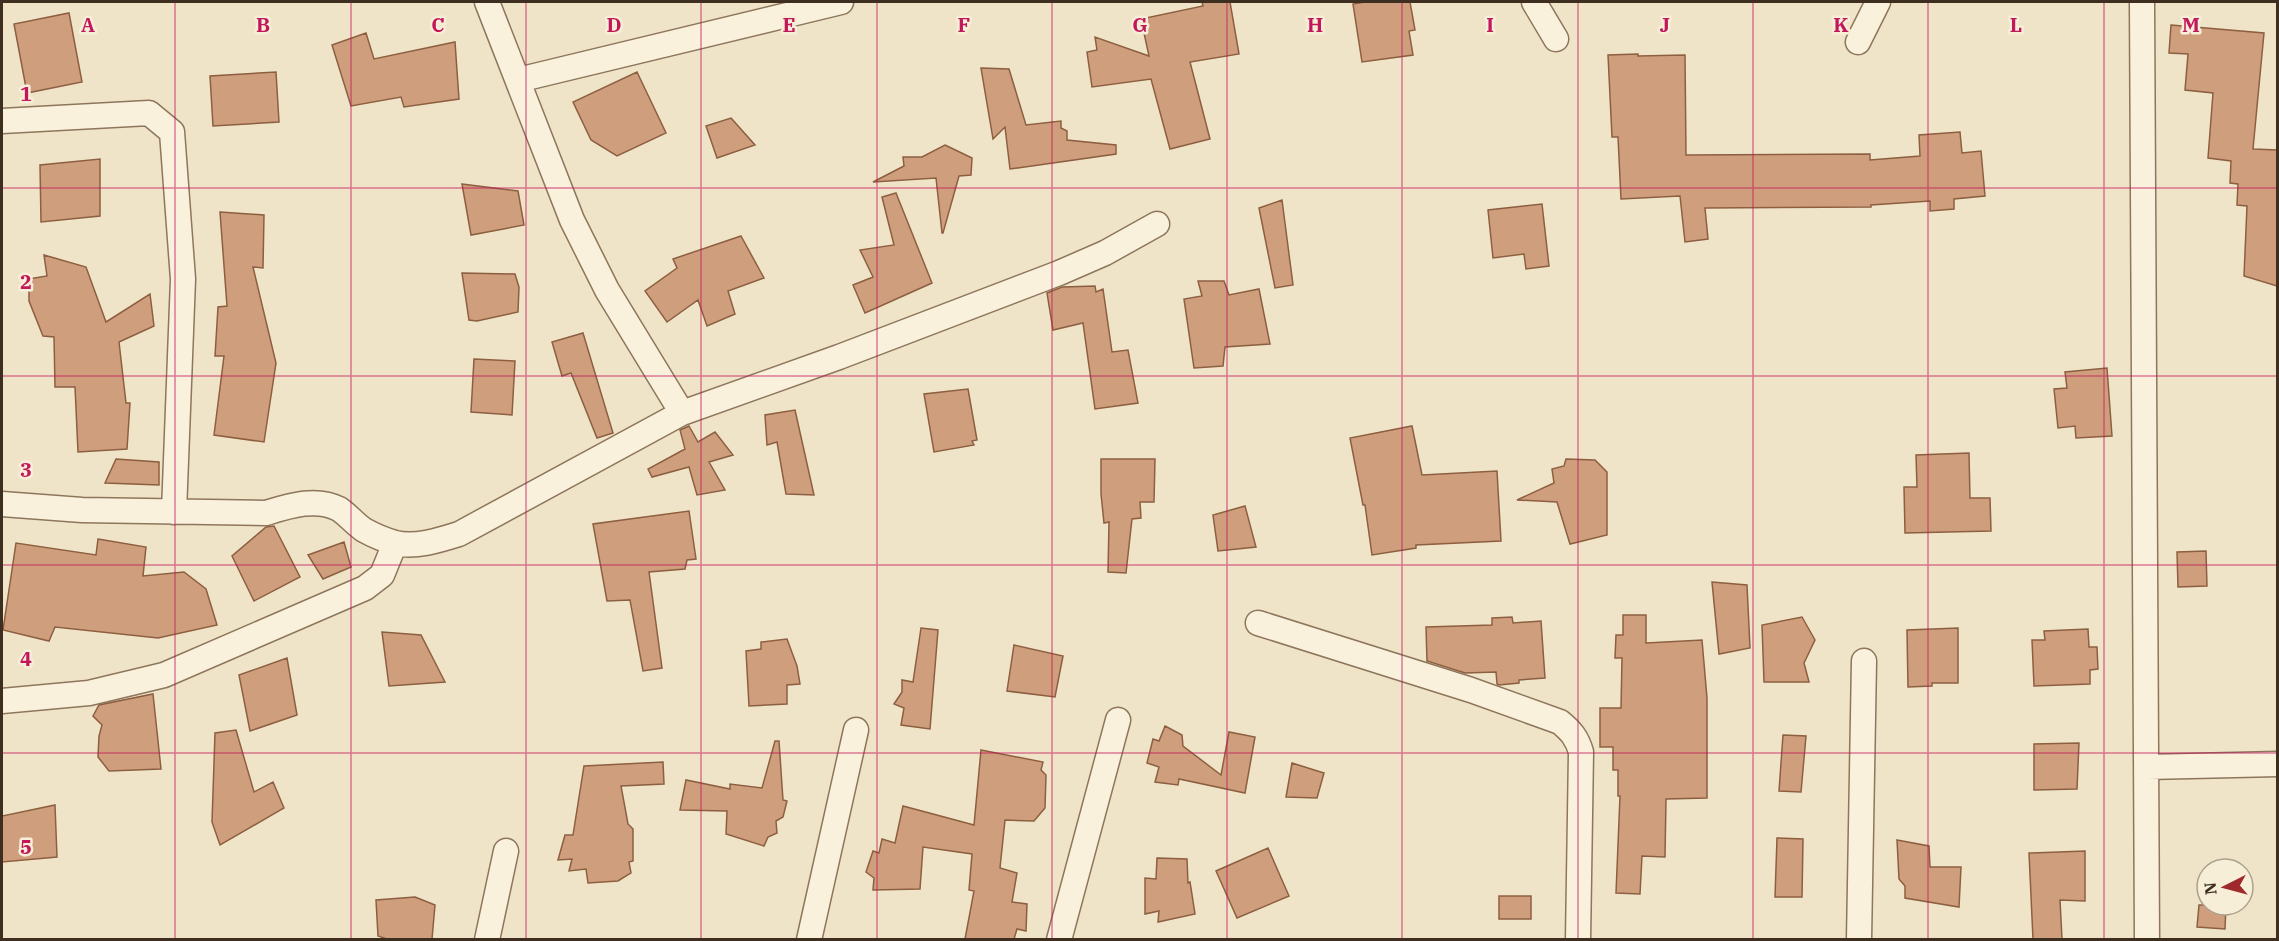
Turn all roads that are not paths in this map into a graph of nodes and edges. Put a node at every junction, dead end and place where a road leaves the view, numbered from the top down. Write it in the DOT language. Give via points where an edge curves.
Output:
graph roads {
  1 [pos="487,2"];
  2 [pos="841,2"];
  3 [pos="1534,2"];
  4 [pos="1878,2"];
  5 [pos="2142,2"];
  6 [pos="1556,39"];
  7 [pos="1858,42"];
  8 [pos="518,80"];
  9 [pos="2,121"];
  10 [pos="1156,224"];
  11 [pos="682,413"];
  12 [pos="2,504"];
  13 [pos="174,512"];
  14 [pos="395,543"];
  15 [pos="1258,623"];
  16 [pos="1864,661"];
  17 [pos="2,701"];
  18 [pos="1118,720"];
  19 [pos="856,730"];
  20 [pos="2277,764"];
  21 [pos="2147,767"];
  22 [pos="506,850"];
  23 [pos="488,939"];
  24 [pos="809,939"];
  25 [pos="1059,939"];
  26 [pos="1578,939"];
  27 [pos="1859,939"];
  28 [pos="2147,939"];
  1 -- 8 [label="street"];
  2 -- 8 [label="street"];
  3 -- 6 [label="street"];
  4 -- 7 [label="street"];
  5 -- 21 [label="street"];
  8 -- 11 [label="street" via="577,230 607,290"];
  9 -- 13 [label="street" via="149,113 171,132 183,279"];
  10 -- 11 [label="street" via="1059,273"];
  11 -- 14 [label="street" via="459,534 425,542"];
  12 -- 13 [label="street"];
  13 -- 14 [label="street" via="266,513 317,503 338,509 364,530"];
  14 -- 17 [label="street" via="382,575 364,588 164,675 89,693"];
  15 -- 26 [label="street" via="1471,690 1560,722 1571,731 1581,752"];
  16 -- 27 [label="street"];
  18 -- 25 [label="street"];
  19 -- 24 [label="street"];
  20 -- 21 [label="street"];
  21 -- 28 [label="street"];
  22 -- 23 [label="street"];
}
